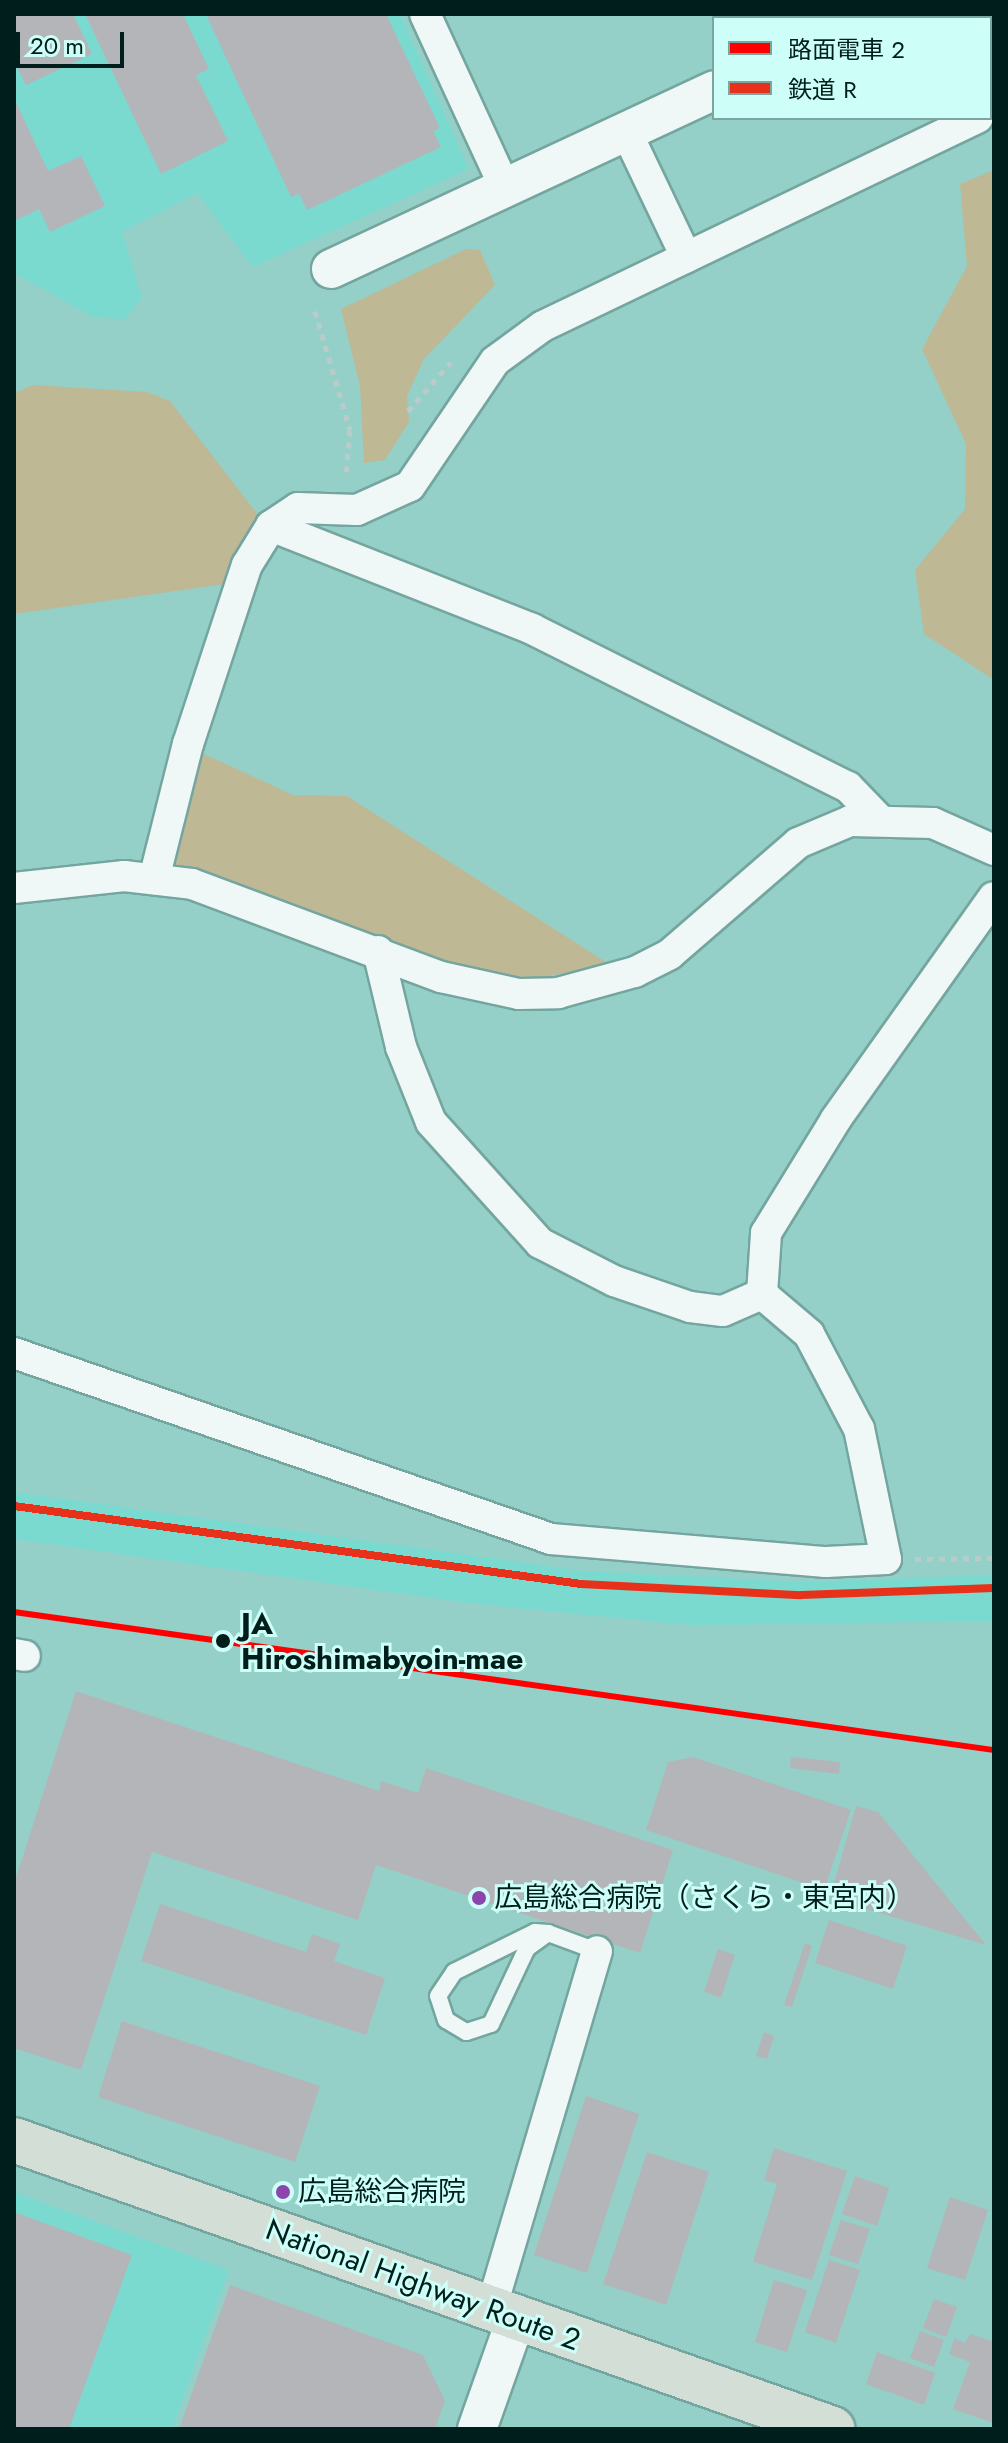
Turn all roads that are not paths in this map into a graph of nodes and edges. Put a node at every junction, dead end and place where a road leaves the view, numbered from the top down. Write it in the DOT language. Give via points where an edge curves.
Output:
graph roads {
  1 [pos="425,14"];
  2 [pos="712,91"];
  3 [pos="974,120"];
  4 [pos="626,131"];
  5 [pos="505,188"];
  6 [pos="686,257"];
  7 [pos="331,269"];
  8 [pos="271,526"];
  9 [pos="877,817"];
  10 [pos="994,850"];
  11 [pos="154,879"];
  12 [pos="14,888"];
  13 [pos="994,897"];
  14 [pos="378,951"];
  15 [pos="762,1294"];
  16 [pos="14,1353"];
  17 [pos="548,1933"];
  18 [pos="597,1951"];
  19 [pos="14,2140"];
  20 [pos="503,2314"];
  21 [pos="477,2429"];
  22 [pos="833,2429"];
  1 -- 5 [label="street"];
  2 -- 4 [label="street"];
  3 -- 6 [label="street"];
  4 -- 5 [label="street"];
  4 -- 6 [label="street"];
  5 -- 7 [label="street"];
  6 -- 8 [label="street" via="517,341 487,372 415,481 374,506 298,508"];
  8 -- 9 [label="street" via="532,629 848,787"];
  8 -- 11 [label="street" via="253,550 232,610"];
  9 -- 10 [label="street" via="933,823"];
  9 -- 14 [label="street" via="798,843 670,954 597,986 519,994 480,988"];
  11 -- 12 [label="street" via="54,879"];
  11 -- 14 [label="street" via="258,904"];
  13 -- 15 [label="street" via="774,1214"];
  14 -- 15 [label="street" via="401,1047 431,1122 540,1243 614,1281 690,1307 723,1311"];
  15 -- 16 [label="street" via="809,1334 859,1429 886,1559 795,1560 551,1539"];
  17 -- 17 [label="lane" via="527,1948 491,2024 466,2032 446,2020 438,1996 454,1972 535,1932"];
  17 -- 18 [label="lane"];
  18 -- 20 [label="street"];
  19 -- 20 [label="highway, National Highway Route 2"];
  20 -- 21 [label="street"];
  20 -- 22 [label="highway, National Highway Route 2"];
}
